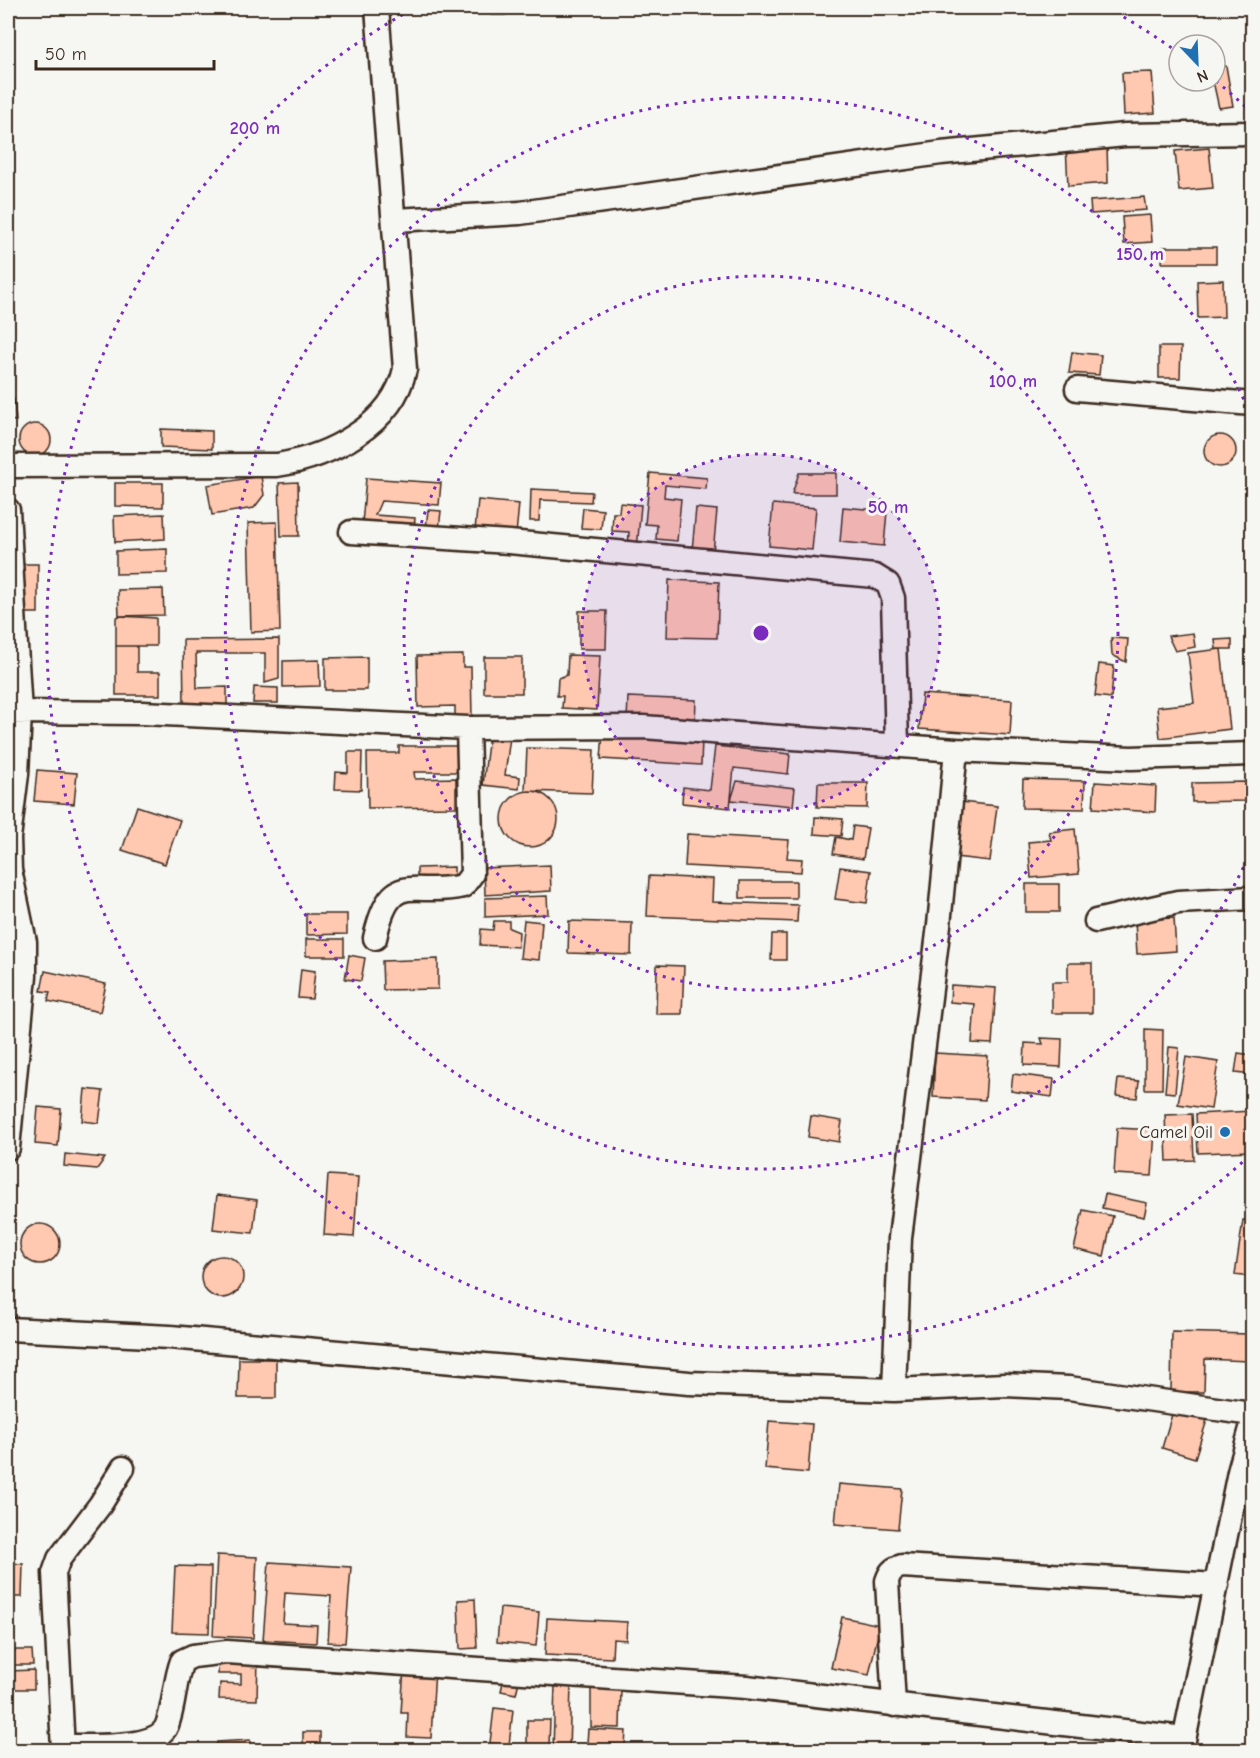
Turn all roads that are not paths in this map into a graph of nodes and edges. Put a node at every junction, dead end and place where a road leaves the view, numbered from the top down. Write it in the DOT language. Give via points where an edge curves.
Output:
graph roads {
  1 [pos="377,8"];
  2 [pos="1252,133"];
  3 [pos="395,220"];
  4 [pos="1077,389"];
  5 [pos="1252,404"];
  6 [pos="8,466"];
  7 [pos="8,510"];
  8 [pos="351,532"];
  9 [pos="14,713"];
  10 [pos="468,728"];
  11 [pos="897,745"];
  12 [pos="956,750"];
  13 [pos="1252,754"];
  14 [pos="1252,898"];
  15 [pos="14,914"];
  16 [pos="1096,921"];
  17 [pos="375,938"];
  18 [pos="8,1148"];
  19 [pos="8,1329"];
  20 [pos="894,1390"];
  21 [pos="1252,1414"];
  22 [pos="1252,1425"];
  23 [pos="123,1468"];
  24 [pos="1217,1585"];
  25 [pos="894,1705"];
  26 [pos="1183,1744"];
  27 [pos="63,1748"];
  1 -- 3 [label="street"];
  2 -- 3 [label="street" via="1125,135 941,153 520,213"];
  3 -- 6 [label="street" via="405,369 402,387 374,422 337,446 304,460 277,465"];
  4 -- 5 [label="street"];
  7 -- 9 [label="street"];
  8 -- 11 [label="street" via="509,542 874,576 888,584 893,598"];
  9 -- 10 [label="street" via="142,713"];
  9 -- 15 [label="street" via="17,774 9,838"];
  10 -- 11 [label="street" via="643,727"];
  10 -- 17 [label="street" via="472,874 463,886 412,888 393,896 381,911"];
  11 -- 12 [label="street"];
  12 -- 13 [label="street" via="1131,758"];
  12 -- 20 [label="street" via="939,925 900,1238"];
  14 -- 16 [label="street" via="1178,902"];
  15 -- 18 [label="street" via="25,942 25,976"];
  19 -- 20 [label="street" via="372,1353 689,1383"];
  20 -- 21 [label="street" via="1005,1384 1069,1388"];
  22 -- 24 [label="street"];
  23 -- 27 [label="street" via="54,1573"];
  24 -- 25 [label="street" via="895,1568 887,1581"];
  24 -- 26 [label="street"];
  25 -- 26 [label="street"];
  25 -- 27 [label="street" via="746,1687 227,1652 182,1661 167,1726 158,1737 144,1742"];
}
